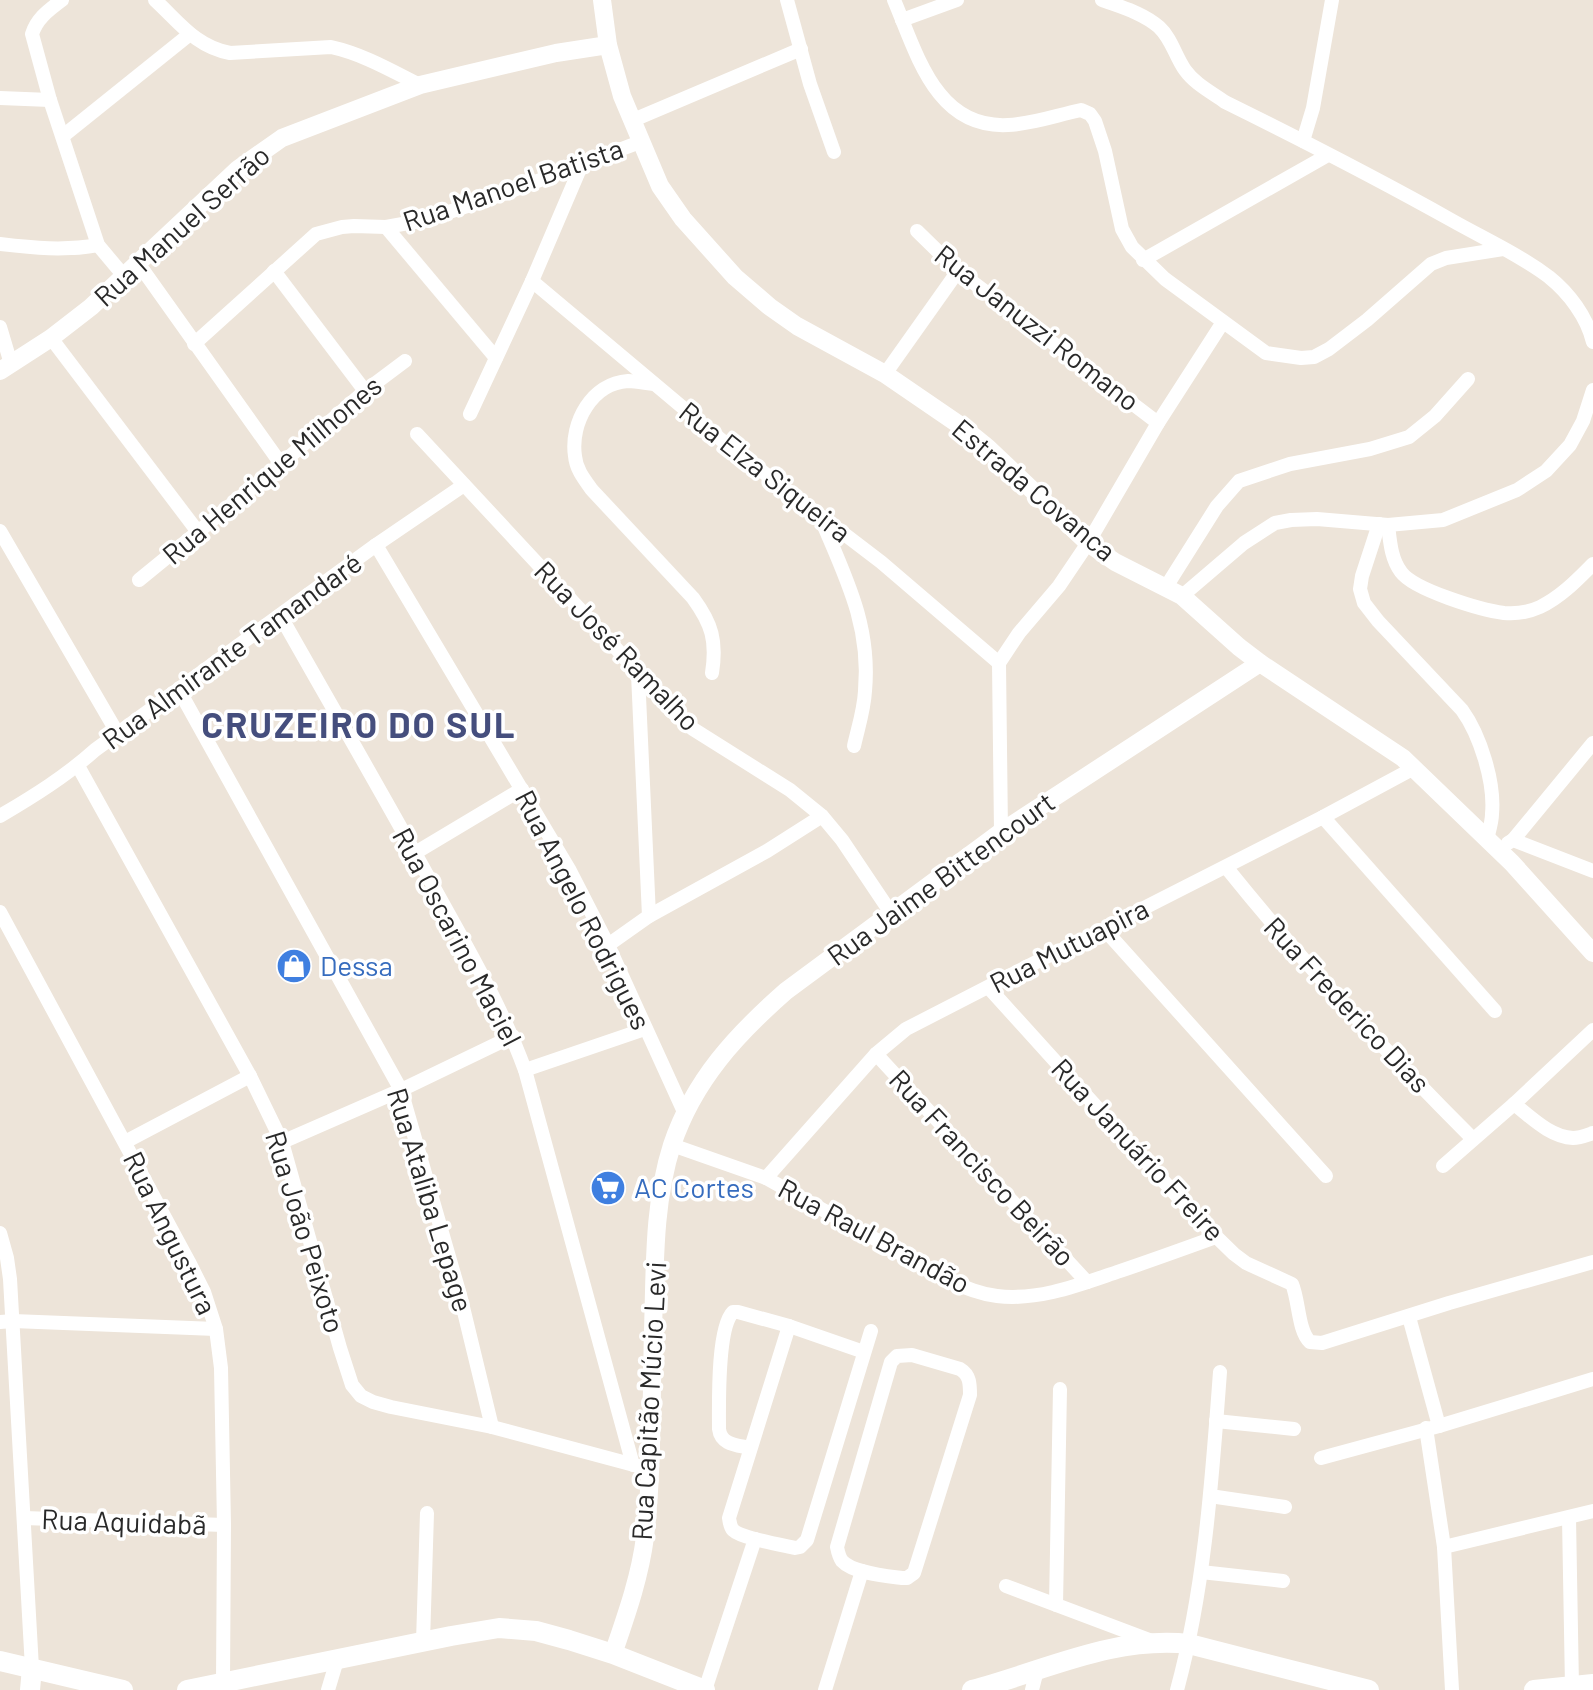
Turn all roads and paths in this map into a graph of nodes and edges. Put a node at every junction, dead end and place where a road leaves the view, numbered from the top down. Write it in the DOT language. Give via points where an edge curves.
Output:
graph roads {
  1 [pos="62,0"];
  2 [pos="155,0"];
  3 [pos="602,0"];
  4 [pos="787,0"];
  5 [pos="894,0"];
  6 [pos="957,0"];
  7 [pos="1102,0"];
  8 [pos="1332,0"];
  9 [pos="902,20"];
  10 [pos="190,34"];
  11 [pos="608,45"];
  12 [pos="801,49"];
  13 [pos="420,85"];
  14 [pos="0,98"];
  15 [pos="50,100"];
  16 [pos="631,121"];
  17 [pos="63,136"];
  18 [pos="1303,141"];
  19 [pos="640,142"];
  20 [pos="834,152"];
  21 [pos="1328,155"];
  22 [pos="582,164"];
  23 [pos="386,227"];
  24 [pos="917,231"];
  25 [pos="0,244"];
  26 [pos="98,245"];
  27 [pos="1503,249"];
  28 [pos="1143,260"];
  29 [pos="138,263"];
  30 [pos="274,271"];
  31 [pos="958,271"];
  32 [pos="124,276"];
  33 [pos="532,281"];
  34 [pos="1223,322"];
  35 [pos="0,327"];
  36 [pos="51,338"];
  37 [pos="1593,342"];
  38 [pos="194,344"];
  39 [pos="496,358"];
  40 [pos="405,361"];
  41 [pos="6,367"];
  42 [pos="885,374"];
  43 [pos="1468,379"];
  44 [pos="654,384"];
  45 [pos="1593,390"];
  46 [pos="365,391"];
  47 [pos="470,414"];
  48 [pos="1158,423"];
  49 [pos="417,434"];
  50 [pos="281,464"];
  51 [pos="464,485"];
  52 [pos="819,515"];
  53 [pos="1384,525"];
  54 [pos="0,531"];
  55 [pos="198,532"];
  56 [pos="1088,543"];
  57 [pos="376,545"];
  58 [pos="1593,564"];
  59 [pos="139,580"];
  60 [pos="1174,591"];
  61 [pos="280,615"];
  62 [pos="999,663"];
  63 [pos="1260,663"];
  64 [pos="712,673"];
  65 [pos="638,674"];
  66 [pos="179,690"];
  67 [pos="118,734"];
  68 [pos="1593,743"];
  69 [pos="854,746"];
  70 [pos="78,766"];
  71 [pos="1414,768"];
  72 [pos="522,789"];
  73 [pos="0,816"];
  74 [pos="822,816"];
  75 [pos="1323,817"];
  76 [pos="1001,832"];
  77 [pos="1499,842"];
  78 [pos="415,853"];
  79 [pos="1226,867"];
  80 [pos="1593,871"];
  81 [pos="0,912"];
  82 [pos="891,913"];
  83 [pos="649,916"];
  84 [pos="1105,930"];
  85 [pos="608,945"];
  86 [pos="1593,953"];
  87 [pos="989,988"];
  88 [pos="1495,1011"];
  89 [pos="645,1029"];
  90 [pos="1593,1030"];
  91 [pos="513,1036"];
  92 [pos="876,1054"];
  93 [pos="525,1070"];
  94 [pos="250,1076"];
  95 [pos="401,1090"];
  96 [pos="1514,1104"];
  97 [pos="685,1114"];
  98 [pos="1593,1133"];
  99 [pos="1473,1139"];
  100 [pos="125,1142"];
  101 [pos="282,1142"];
  102 [pos="672,1145"];
  103 [pos="1443,1166"];
  104 [pos="1326,1176"];
  105 [pos="766,1178"];
  106 [pos="0,1233"];
  107 [pos="1216,1237"];
  108 [pos="1593,1262"];
  109 [pos="1087,1282"];
  110 [pos="1409,1317"];
  111 [pos="6,1322"];
  112 [pos="789,1326"];
  113 [pos="216,1329"];
  114 [pos="871,1331"];
  115 [pos="864,1352"];
  116 [pos="1220,1372"];
  117 [pos="1593,1379"];
  118 [pos="1060,1389"];
  119 [pos="1216,1421"];
  120 [pos="492,1427"];
  121 [pos="1432,1427"];
  122 [pos="1294,1429"];
  123 [pos="750,1448"];
  124 [pos="1321,1458"];
  125 [pos="641,1467"];
  126 [pos="1210,1496"];
  127 [pos="1285,1507"];
  128 [pos="1593,1511"];
  129 [pos="427,1513"];
  130 [pos="24,1518"];
  131 [pos="1569,1518"];
  132 [pos="224,1525"];
  133 [pos="755,1539"];
  134 [pos="1444,1547"];
  135 [pos="862,1571"];
  136 [pos="1201,1572"];
  137 [pos="1283,1581"];
  138 [pos="1006,1586"];
  139 [pos="1056,1605"];
  140 [pos="423,1642"];
  141 [pos="1158,1643"];
  142 [pos="1189,1644"];
  143 [pos="613,1654"];
  144 [pos="337,1660"];
  145 [pos="0,1661"];
  146 [pos="32,1668"];
  147 [pos="1035,1680"];
  148 [pos="1315,1684"];
  149 [pos="1593,1684"];
  150 [pos="215,1686"];
  151 [pos="1572,1687"];
  152 [pos="696,1688"];
  153 [pos="30,1690"];
  154 [pos="123,1690"];
  155 [pos="187,1690"];
  156 [pos="328,1690"];
  157 [pos="825,1690"];
  158 [pos="972,1690"];
  159 [pos="1177,1690"];
  160 [pos="1369,1690"];
  161 [pos="1452,1690"];
  162 [pos="1534,1690"];
  1 -- 15 [label="street" via="42,15 32,34"];
  2 -- 10 [label="street"];
  3 -- 11 [label="street, Estrada Covanca"];
  4 -- 12 [label="street"];
  5 -- 9 [label="street"];
  6 -- 9 [label="street"];
  7 -- 18 [label="street" via="1162,29 1199,85"];
  8 -- 18 [label="street"];
  9 -- 28 [label="street" via="935,88 963,116 991,126 1081,110 1090,114 1105,151 1122,229"];
  10 -- 13 [label="street" via="230,53 331,47"];
  10 -- 17 [label="street"];
  11 -- 13 [label="street, Rua Manuel Serrão"];
  11 -- 16 [label="street, Estrada Covanca"];
  12 -- 16 [label="street"];
  12 -- 20 [label="street"];
  13 -- 29 [label="street, Rua Manuel Serrão" via="265,149"];
  14 -- 15 [label="street"];
  15 -- 17 [label="street"];
  16 -- 19 [label="street, Estrada Covanca"];
  17 -- 26 [label="street"];
  18 -- 21 [label="street"];
  19 -- 22 [label="street, Rua Manoel Batista"];
  19 -- 42 [label="street, Estrada Covanca" via="683,219 735,277 797,326"];
  21 -- 27 [label="street"];
  21 -- 28 [label="street"];
  22 -- 23 [label="street, Rua Manoel Batista" via="425,220"];
  22 -- 33 [label="street"];
  23 -- 30 [label="street, Rua Manoel Batista" via="354,226 316,234"];
  23 -- 39 [label="street"];
  24 -- 31 [label="street, Rua Januzzi Romano"];
  25 -- 26 [label="street" via="52,249"];
  26 -- 32 [label="street"];
  27 -- 34 [label="street" via="1431,264 1367,320 1314,357 1266,353"];
  27 -- 37 [label="street" via="1567,295"];
  28 -- 34 [label="street"];
  29 -- 32 [label="street, Rua Manuel Serrão"];
  29 -- 38 [label="street"];
  30 -- 38 [label="street, Rua Manoel Batista"];
  30 -- 46 [label="street"];
  31 -- 42 [label="street"];
  31 -- 48 [label="street, Rua Januzzi Romano"];
  32 -- 36 [label="street, Rua Manuel Serrão"];
  33 -- 39 [label="street"];
  33 -- 44 [label="street, Rua Elza Siqueira"];
  34 -- 48 [label="street"];
  35 -- 41 [label="street"];
  36 -- 41 [label="street, Rua Manuel Serrão"];
  36 -- 55 [label="street"];
  38 -- 50 [label="street"];
  39 -- 47 [label="street"];
  40 -- 46 [label="street, Rua Henrique Milhones"];
  42 -- 56 [label="street, Estrada Covanca" via="961,426"];
  43 -- 60 [label="street" via="1409,437 1239,481 1217,506"];
  44 -- 52 [label="street, Rua Elza Siqueira"];
  44 -- 64 [label="street" via="626,381 591,400 577,422 575,459 592,490 704,614 714,642"];
  45 -- 53 [label="street" via="1570,445 1527,484 1443,520"];
  46 -- 50 [label="street, Rua Henrique Milhones"];
  48 -- 56 [label="street"];
  49 -- 51 [label="street, Rua José Ramalho"];
  50 -- 55 [label="street, Rua Henrique Milhones"];
  51 -- 57 [label="street, Rua Almirante Tamandaré"];
  51 -- 65 [label="street, Rua José Ramalho"];
  52 -- 62 [label="street, Rua Elza Siqueira"];
  52 -- 69 [label="street" via="862,625 865,694"];
  53 -- 58 [label="street" via="1393,558 1410,581 1505,613 1540,607"];
  53 -- 60 [label="street" via="1317,519 1275,523"];
  53 -- 77 [label="street" via="1362,576 1364,603 1470,721 1483,753"];
  54 -- 67 [label="street"];
  55 -- 59 [label="street, Rua Henrique Milhones"];
  56 -- 60 [label="street, Estrada Covanca"];
  56 -- 62 [label="street"];
  57 -- 61 [label="street, Rua Almirante Tamandaré"];
  57 -- 72 [label="street, Rua Angelo Rodrigues"];
  60 -- 63 [label="street, Estrada Covanca"];
  61 -- 66 [label="street, Rua Almirante Tamandaré"];
  61 -- 78 [label="street, Rua Oscarino Maciel"];
  62 -- 76 [label="street"];
  63 -- 71 [label="street, Estrada Covanca"];
  63 -- 76 [label="street, Rua Jaime Bittencourt"];
  65 -- 74 [label="street, Rua José Ramalho" via="693,729"];
  65 -- 83 [label="street"];
  66 -- 67 [label="street, Rua Almirante Tamandaré"];
  66 -- 95 [label="street, Rua Ataliba Lepage"];
  67 -- 70 [label="street, Rua Almirante Tamandaré"];
  68 -- 77 [label="street"];
  70 -- 73 [label="street, Rua Almirante Tamandaré"];
  70 -- 94 [label="street, Rua João Peixoto"];
  71 -- 75 [label="street, Rua Mutuapira"];
  71 -- 77 [label="street, Estrada Covanca"];
  72 -- 78 [label="street"];
  72 -- 85 [label="street, Rua Angelo Rodrigues"];
  74 -- 82 [label="street, Rua José Ramalho"];
  74 -- 83 [label="street"];
  75 -- 79 [label="street, Rua Mutuapira"];
  75 -- 88 [label="street"];
  76 -- 82 [label="street, Rua Jaime Bittencourt"];
  77 -- 80 [label="street"];
  77 -- 86 [label="street, Estrada Covanca"];
  78 -- 91 [label="street, Rua Oscarino Maciel"];
  79 -- 84 [label="street, Rua Mutuapira"];
  79 -- 99 [label="street, Rua Frederico Dias" via="1304,960"];
  81 -- 100 [label="street, Rua Angustura"];
  82 -- 97 [label="street, Rua Jaime Bittencourt" via="756,1017 716,1061"];
  83 -- 85 [label="street"];
  84 -- 87 [label="street, Rua Mutuapira"];
  84 -- 104 [label="street"];
  85 -- 89 [label="street, Rua Angelo Rodrigues"];
  87 -- 92 [label="street, Rua Mutuapira" via="906,1029"];
  87 -- 107 [label="street, Rua Januário Freire"];
  89 -- 93 [label="street"];
  89 -- 97 [label="street, Rua Angelo Rodrigues"];
  90 -- 96 [label="street"];
  91 -- 93 [label="street, Rua Oscarino Maciel"];
  91 -- 95 [label="street"];
  92 -- 105 [label="street, Rua Mutuapira"];
  92 -- 109 [label="street, Rua Francisco Beirão"];
  93 -- 125 [label="street, Rua Oscarino Maciel"];
  94 -- 100 [label="street"];
  94 -- 101 [label="street, Rua João Peixoto"];
  95 -- 101 [label="street"];
  95 -- 120 [label="street, Rua Ataliba Lepage"];
  96 -- 98 [label="street" via="1556,1133 1573,1138"];
  96 -- 99 [label="street"];
  97 -- 102 [label="street, Rua Jaime Bittencourt"];
  99 -- 103 [label="street"];
  100 -- 113 [label="street, Rua Angustura" via="194,1272"];
  101 -- 120 [label="street, Rua João Peixoto" via="352,1385 373,1402"];
  102 -- 105 [label="street, Rua Raul Brandão"];
  102 -- 125 [label="street, Rua Capitão Múcio Levi" via="655,1258"];
  105 -- 109 [label="street, Rua Raul Brandão" via="975,1292 1026,1296"];
  106 -- 111 [label="street" via="7,1258"];
  107 -- 109 [label="street, Rua Raul Brandão"];
  107 -- 110 [label="street, Rua Januário Freire" via="1246,1263 1292,1284 1306,1340 1322,1343"];
  108 -- 110 [label="street"];
  110 -- 121 [label="street"];
  111 -- 113 [label="street"];
  111 -- 130 [label="street"];
  112 -- 115 [label="street"];
  112 -- 123 [label="street"];
  112 -- 123 [label="street" via="738,1312 726,1321 719,1435 725,1442"];
  113 -- 132 [label="street, Rua Angustura"];
  114 -- 115 [label="street"];
  115 -- 133 [label="street" via="807,1540 795,1548"];
  116 -- 119 [label="street"];
  117 -- 121 [label="street"];
  118 -- 139 [label="street"];
  119 -- 122 [label="street"];
  119 -- 126 [label="street"];
  120 -- 125 [label="street, Rua João Peixoto"];
  121 -- 124 [label="street"];
  121 -- 134 [label="street"];
  123 -- 133 [label="street" via="729,1518 734,1532"];
  125 -- 143 [label="street, Rua Capitão Múcio Levi" via="645,1536"];
  126 -- 127 [label="street"];
  126 -- 136 [label="street"];
  128 -- 131 [label="street"];
  129 -- 140 [label="street"];
  130 -- 132 [label="street, Rua Aquidabã"];
  130 -- 146 [label="street"];
  131 -- 134 [label="street"];
  131 -- 151 [label="street"];
  132 -- 150 [label="street, Rua Angustura"];
  133 -- 152 [label="street"];
  134 -- 161 [label="street"];
  135 -- 135 [label="street" via="902,1578 914,1573 970,1395 968,1377 960,1369 912,1355 891,1362 837,1547 843,1562"];
  135 -- 157 [label="street"];
  136 -- 137 [label="street"];
  136 -- 142 [label="street"];
  138 -- 139 [label="street"];
  139 -- 141 [label="street"];
  140 -- 143 [label="main road" via="509,1628"];
  140 -- 144 [label="main road"];
  141 -- 142 [label="main road"];
  141 -- 147 [label="main road" via="1106,1649"];
  142 -- 148 [label="main road"];
  142 -- 159 [label="street"];
  143 -- 152 [label="main road"];
  144 -- 150 [label="main road"];
  144 -- 156 [label="street"];
  145 -- 146 [label="main road"];
  146 -- 153 [label="main road"];
  146 -- 154 [label="main road"];
  147 -- 158 [label="main road"];
  148 -- 160 [label="main road"];
  149 -- 151 [label="main road"];
  150 -- 155 [label="main road"];
  151 -- 162 [label="main road"];
}
